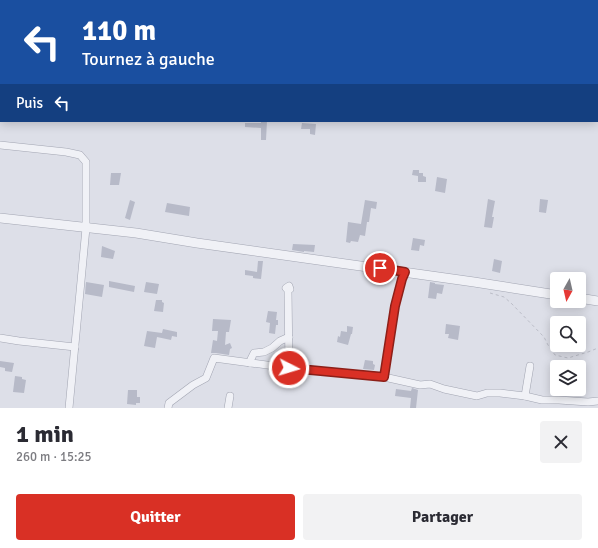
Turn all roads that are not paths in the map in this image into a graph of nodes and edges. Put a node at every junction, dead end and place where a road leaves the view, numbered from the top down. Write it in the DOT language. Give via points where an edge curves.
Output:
graph roads {
  1 [pos="0,145"];
  2 [pos="0,218"];
  3 [pos="86,228"];
  4 [pos="405,272"];
  5 [pos="288,290"];
  6 [pos="550,294"];
  7 [pos="586,299"];
  8 [pos="598,301"];
  9 [pos="288,337"];
  10 [pos="0,338"];
  11 [pos="75,347"];
  12 [pos="250,363"];
  13 [pos="530,366"];
  14 [pos="289,368"];
  15 [pos="384,377"];
  16 [pos="230,396"];
  17 [pos="525,396"];
  18 [pos="598,401"];
  19 [pos="69,408"];
  20 [pos="168,408"];
  21 [pos="228,408"];
  1 -- 3 [label="street" via="80,155 86,162"];
  2 -- 3 [label="street"];
  3 -- 4 [label="street"];
  3 -- 11 [label="street"];
  4 -- 6 [label="street"];
  4 -- 15 [label="street" via="395,306"];
  5 -- 9 [label="street"];
  7 -- 8 [label="street"];
  9 -- 12 [label="street" via="264,352 254,353"];
  9 -- 14 [label="street"];
  10 -- 11 [label="street"];
  11 -- 19 [label="street"];
  12 -- 14 [label="street"];
  12 -- 20 [label="street" via="214,358 206,378 169,403"];
  13 -- 17 [label="street"];
  14 -- 15 [label="street"];
  15 -- 17 [label="street" via="420,385 430,384 477,396 487,393"];
  16 -- 21 [label="street"];
  17 -- 18 [label="street" via="542,400"];
}
